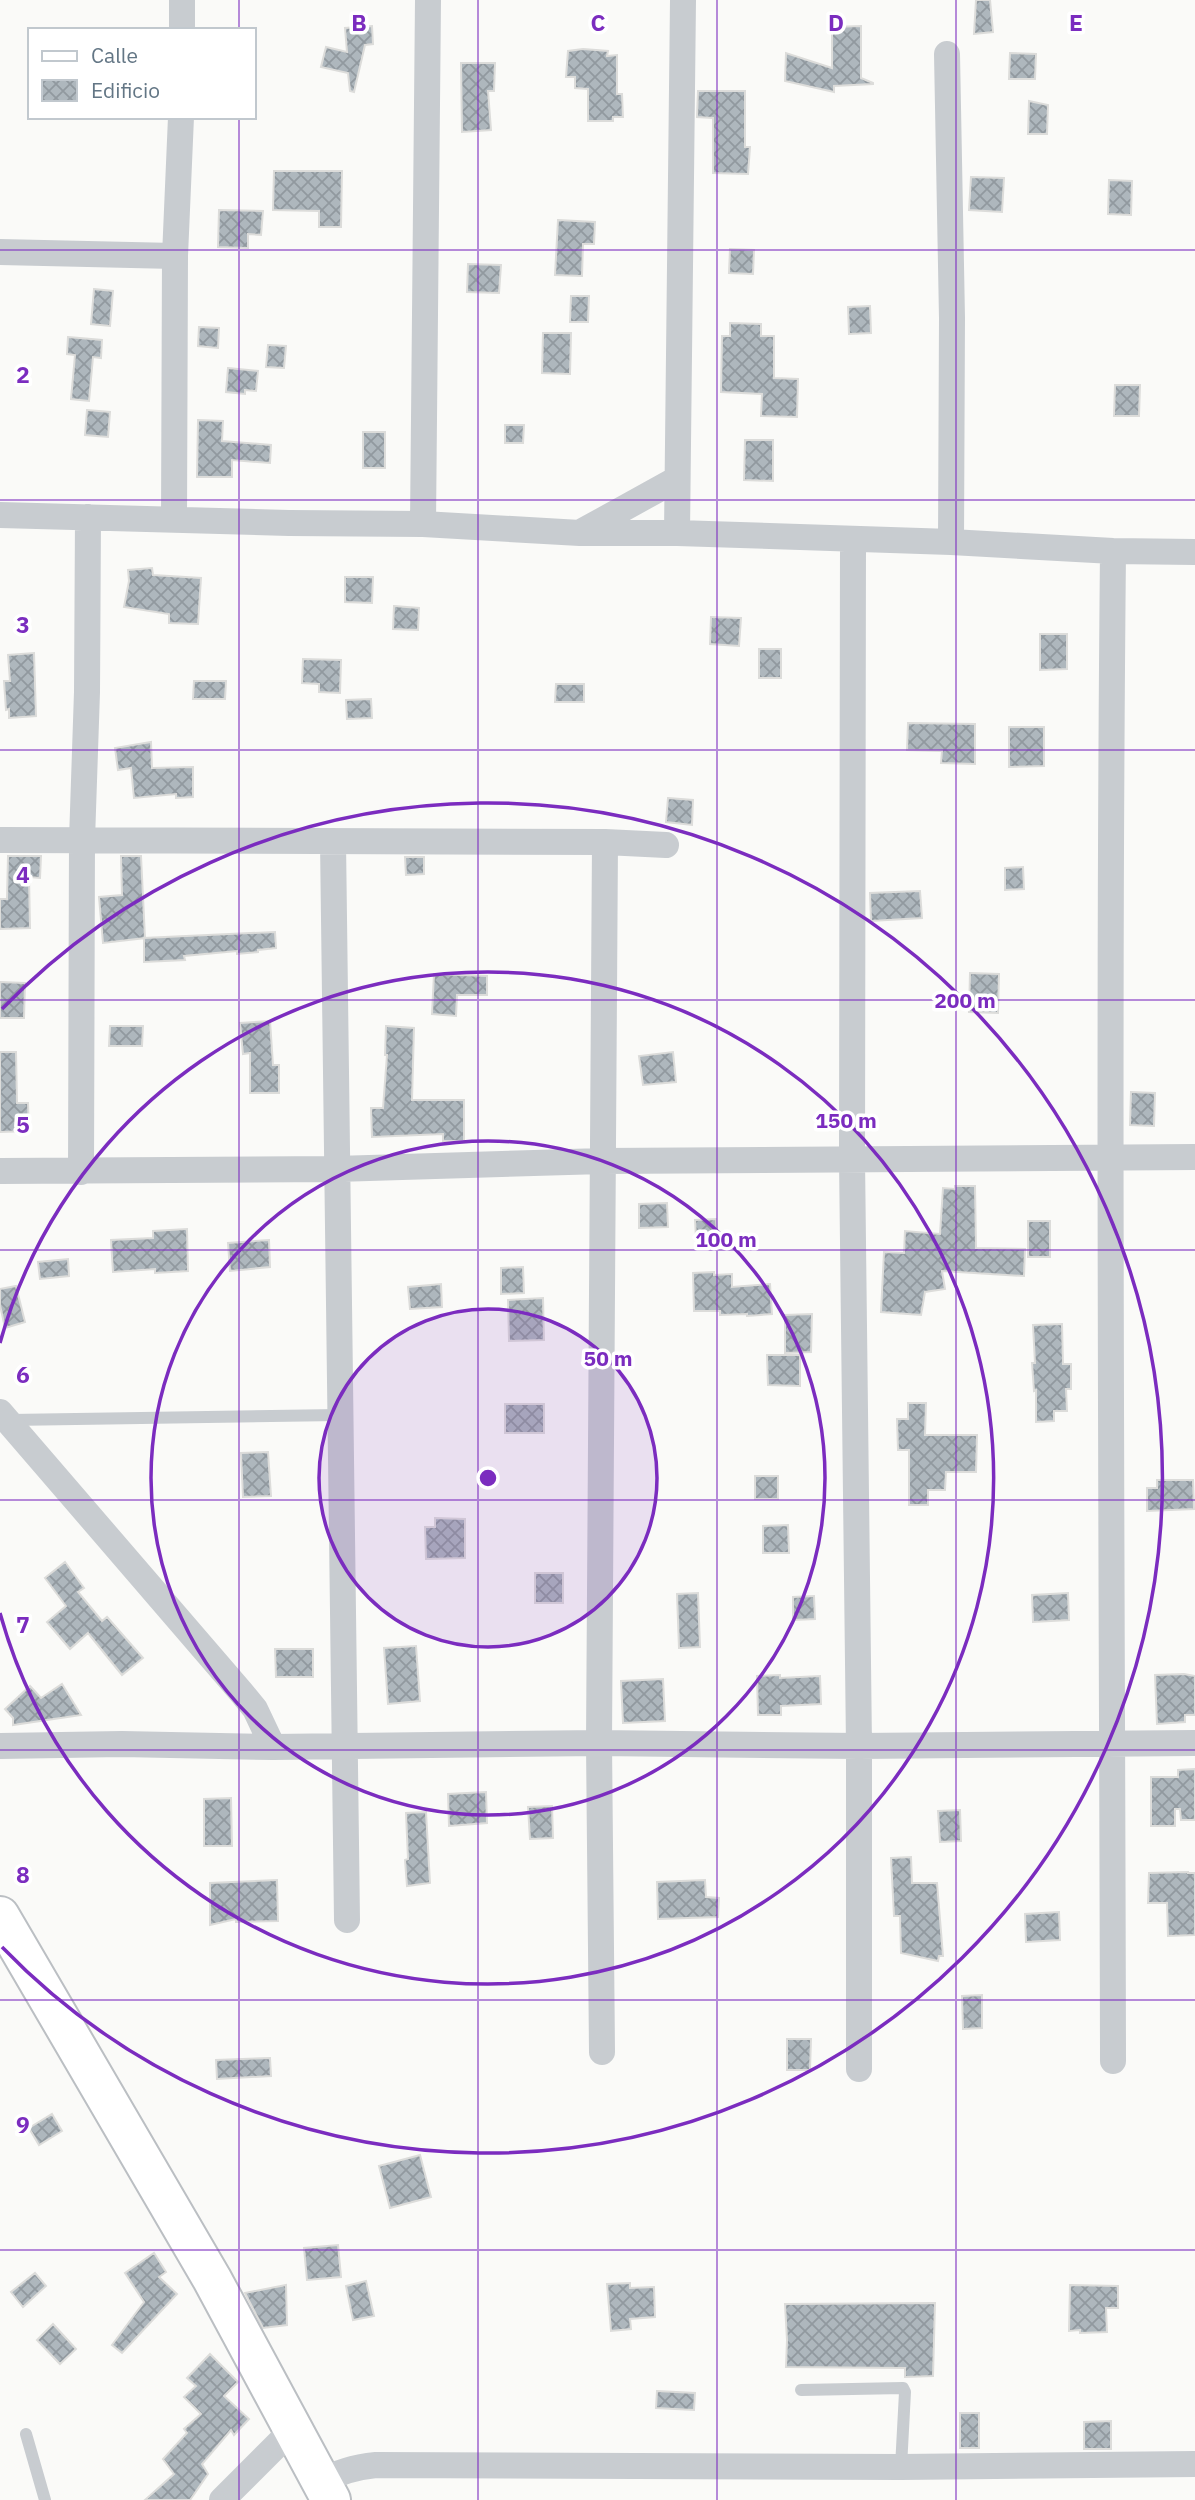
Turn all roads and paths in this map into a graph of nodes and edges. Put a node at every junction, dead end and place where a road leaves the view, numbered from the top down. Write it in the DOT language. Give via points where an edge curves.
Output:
graph roads {
  1 [pos="182,0"];
  2 [pos="428,0"];
  3 [pos="683,0"];
  4 [pos="182,28"];
  5 [pos="947,54"];
  6 [pos="181,119"];
  7 [pos="0,252"];
  8 [pos="175,257"];
  9 [pos="677,479"];
  10 [pos="0,515"];
  11 [pos="88,517"];
  12 [pos="174,519"];
  13 [pos="423,524"];
  14 [pos="580,533"];
  15 [pos="677,533"];
  16 [pos="853,539"];
  17 [pos="951,542"];
  18 [pos="1113,551"];
  19 [pos="1195,552"];
  20 [pos="0,840"];
  21 [pos="82,840"];
  22 [pos="333,841"];
  23 [pos="605,842"];
  24 [pos="666,845"];
  25 [pos="1110,1157"];
  26 [pos="1195,1157"];
  27 [pos="852,1158"];
  28 [pos="603,1161"];
  29 [pos="336,1169"];
  30 [pos="0,1171"];
  31 [pos="81,1172"];
  32 [pos="339,1415"];
  33 [pos="3,1416"];
  34 [pos="599,1743"];
  35 [pos="1195,1743"];
  36 [pos="1112,1744"];
  37 [pos="343,1745"];
  38 [pos="0,1746"];
  39 [pos="859,1746"];
  40 [pos="273,1747"];
  41 [pos="0,1916"];
  42 [pos="347,1920"];
  43 [pos="603,2052"];
  44 [pos="1113,2061"];
  45 [pos="859,2069"];
  46 [pos="801,2390"];
  47 [pos="293,2429"];
  48 [pos="26,2434"];
  49 [pos="1195,2464"];
  50 [pos="901,2467"];
  51 [pos="326,2491"];
  52 [pos="45,2500"];
  53 [pos="222,2500"];
  1 -- 4 [label="street"];
  2 -- 13 [label="street"];
  3 -- 9 [label="street"];
  5 -- 17 [label="street"];
  6 -- 8 [label="street"];
  7 -- 8 [label="street"];
  8 -- 12 [label="street"];
  9 -- 14 [label="street"];
  9 -- 15 [label="street"];
  10 -- 11 [label="street"];
  11 -- 12 [label="street"];
  11 -- 21 [label="street"];
  12 -- 13 [label="street"];
  13 -- 14 [label="street"];
  14 -- 15 [label="street"];
  15 -- 16 [label="street"];
  16 -- 17 [label="street"];
  16 -- 27 [label="street"];
  17 -- 18 [label="street"];
  18 -- 19 [label="street"];
  18 -- 25 [label="street"];
  20 -- 21 [label="street"];
  21 -- 22 [label="street"];
  21 -- 31 [label="street"];
  22 -- 23 [label="street"];
  22 -- 29 [label="street"];
  23 -- 24 [label="street"];
  23 -- 28 [label="street"];
  25 -- 26 [label="street"];
  25 -- 27 [label="street"];
  25 -- 36 [label="street"];
  27 -- 28 [label="street"];
  27 -- 39 [label="street"];
  28 -- 29 [label="street"];
  28 -- 34 [label="street"];
  29 -- 31 [label="street"];
  29 -- 32 [label="street"];
  30 -- 31 [label="street"];
  32 -- 33 [label="lane"];
  32 -- 37 [label="street"];
  33 -- 40 [label="street" via="241,1692"];
  34 -- 37 [label="street"];
  34 -- 39 [label="street"];
  34 -- 43 [label="street"];
  35 -- 36 [label="street"];
  36 -- 39 [label="street"];
  36 -- 44 [label="street"];
  37 -- 40 [label="street"];
  37 -- 42 [label="street"];
  38 -- 40 [label="street"];
  39 -- 45 [label="street"];
  41 -- 47 [label="main road" via="212,2279"];
  46 -- 50 [label="lane" via="903,2388"];
  47 -- 51 [label="main road"];
  47 -- 53 [label="street"];
  48 -- 52 [label="lane"];
  49 -- 50 [label="street"];
  50 -- 51 [label="street" via="376,2465 337,2473"];
}
